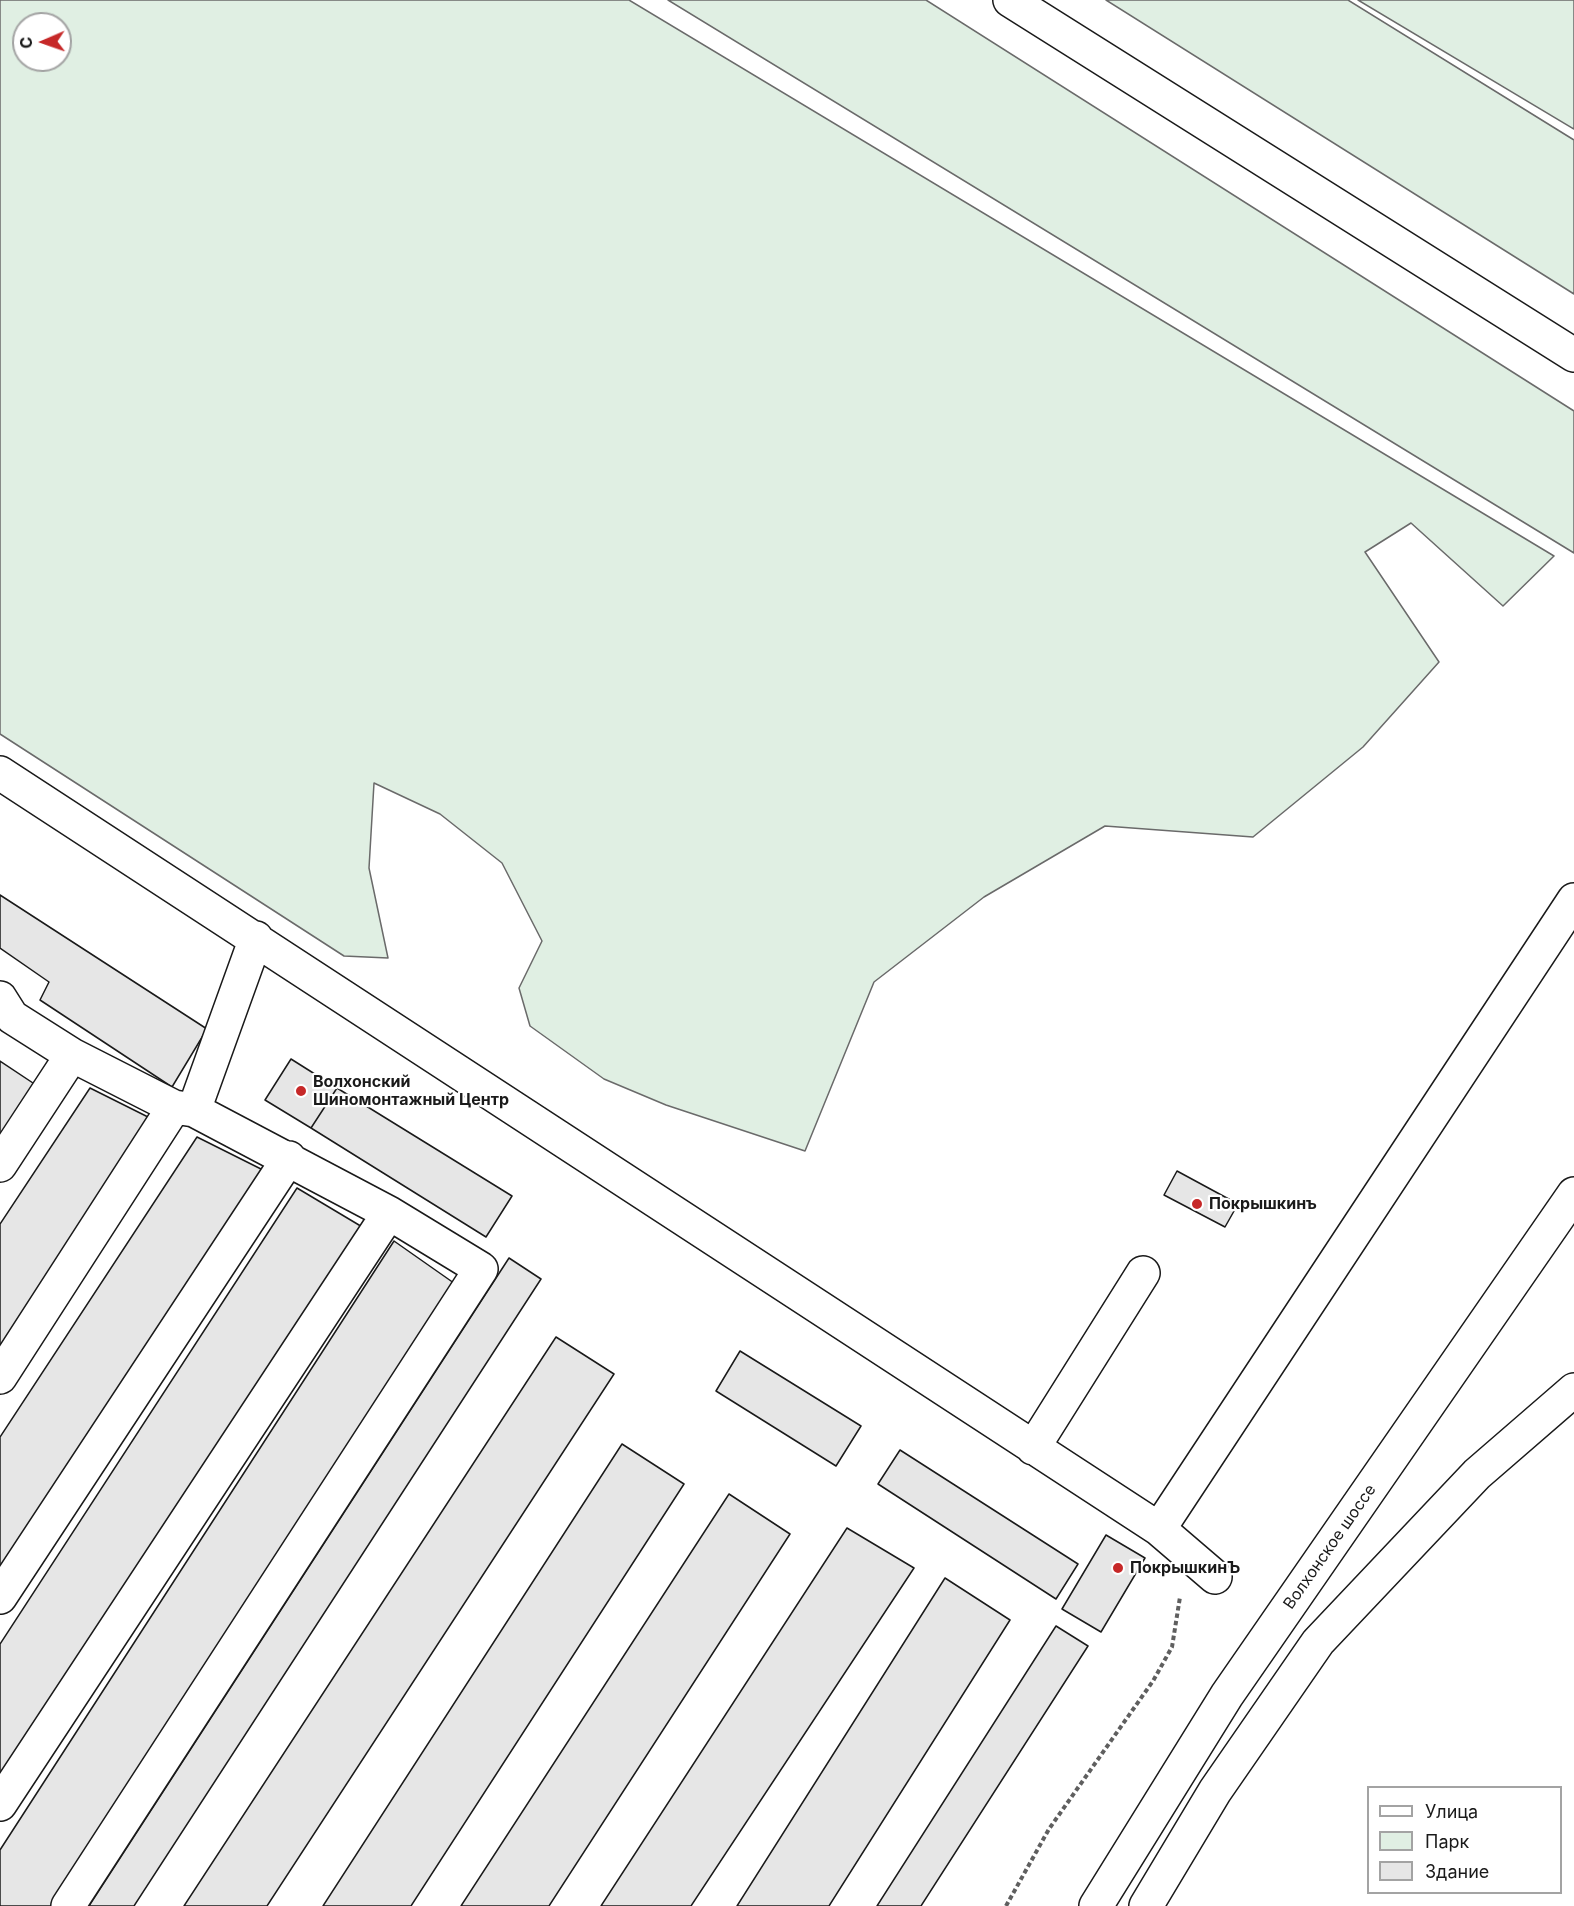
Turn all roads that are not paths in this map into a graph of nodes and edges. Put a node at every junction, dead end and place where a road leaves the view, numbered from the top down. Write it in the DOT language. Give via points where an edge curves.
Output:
graph roads {
  1 [pos="1010,0"];
  2 [pos="1574,355"];
  3 [pos="0,772"];
  4 [pos="1574,900"];
  5 [pos="256,938"];
  6 [pos="0,998"];
  7 [pos="72,1055"];
  8 [pos="184,1108"];
  9 [pos="289,1158"];
  10 [pos="0,1165"];
  11 [pos="1574,1194"];
  12 [pos="389,1213"];
  13 [pos="1143,1273"];
  14 [pos="0,1377"];
  15 [pos="1574,1390"];
  16 [pos="1034,1448"];
  17 [pos="1158,1529"];
  18 [pos="1215,1576"];
  19 [pos="0,1597"];
  20 [pos="0,1804"];
  21 [pos="68,1906"];
  22 [pos="1096,1906"];
  23 [pos="1146,1906"];
  1 -- 2 [label="street"];
  3 -- 5 [label="street"];
  4 -- 17 [label="street"];
  5 -- 8 [label="street"];
  5 -- 16 [label="street"];
  6 -- 7 [label="street" via="12,1017"];
  7 -- 8 [label="street"];
  7 -- 10 [label="street"];
  8 -- 9 [label="street"];
  8 -- 14 [label="street"];
  9 -- 12 [label="street"];
  9 -- 19 [label="street"];
  11 -- 22 [label="street, Волхонское шоссе" via="1227,1695"];
  12 -- 20 [label="street"];
  12 -- 21 [label="street" via="482,1269"];
  13 -- 16 [label="street"];
  15 -- 23 [label="street" via="1477,1474 1318,1642 1215,1791"];
  16 -- 17 [label="street"];
  17 -- 18 [label="street"];
}
